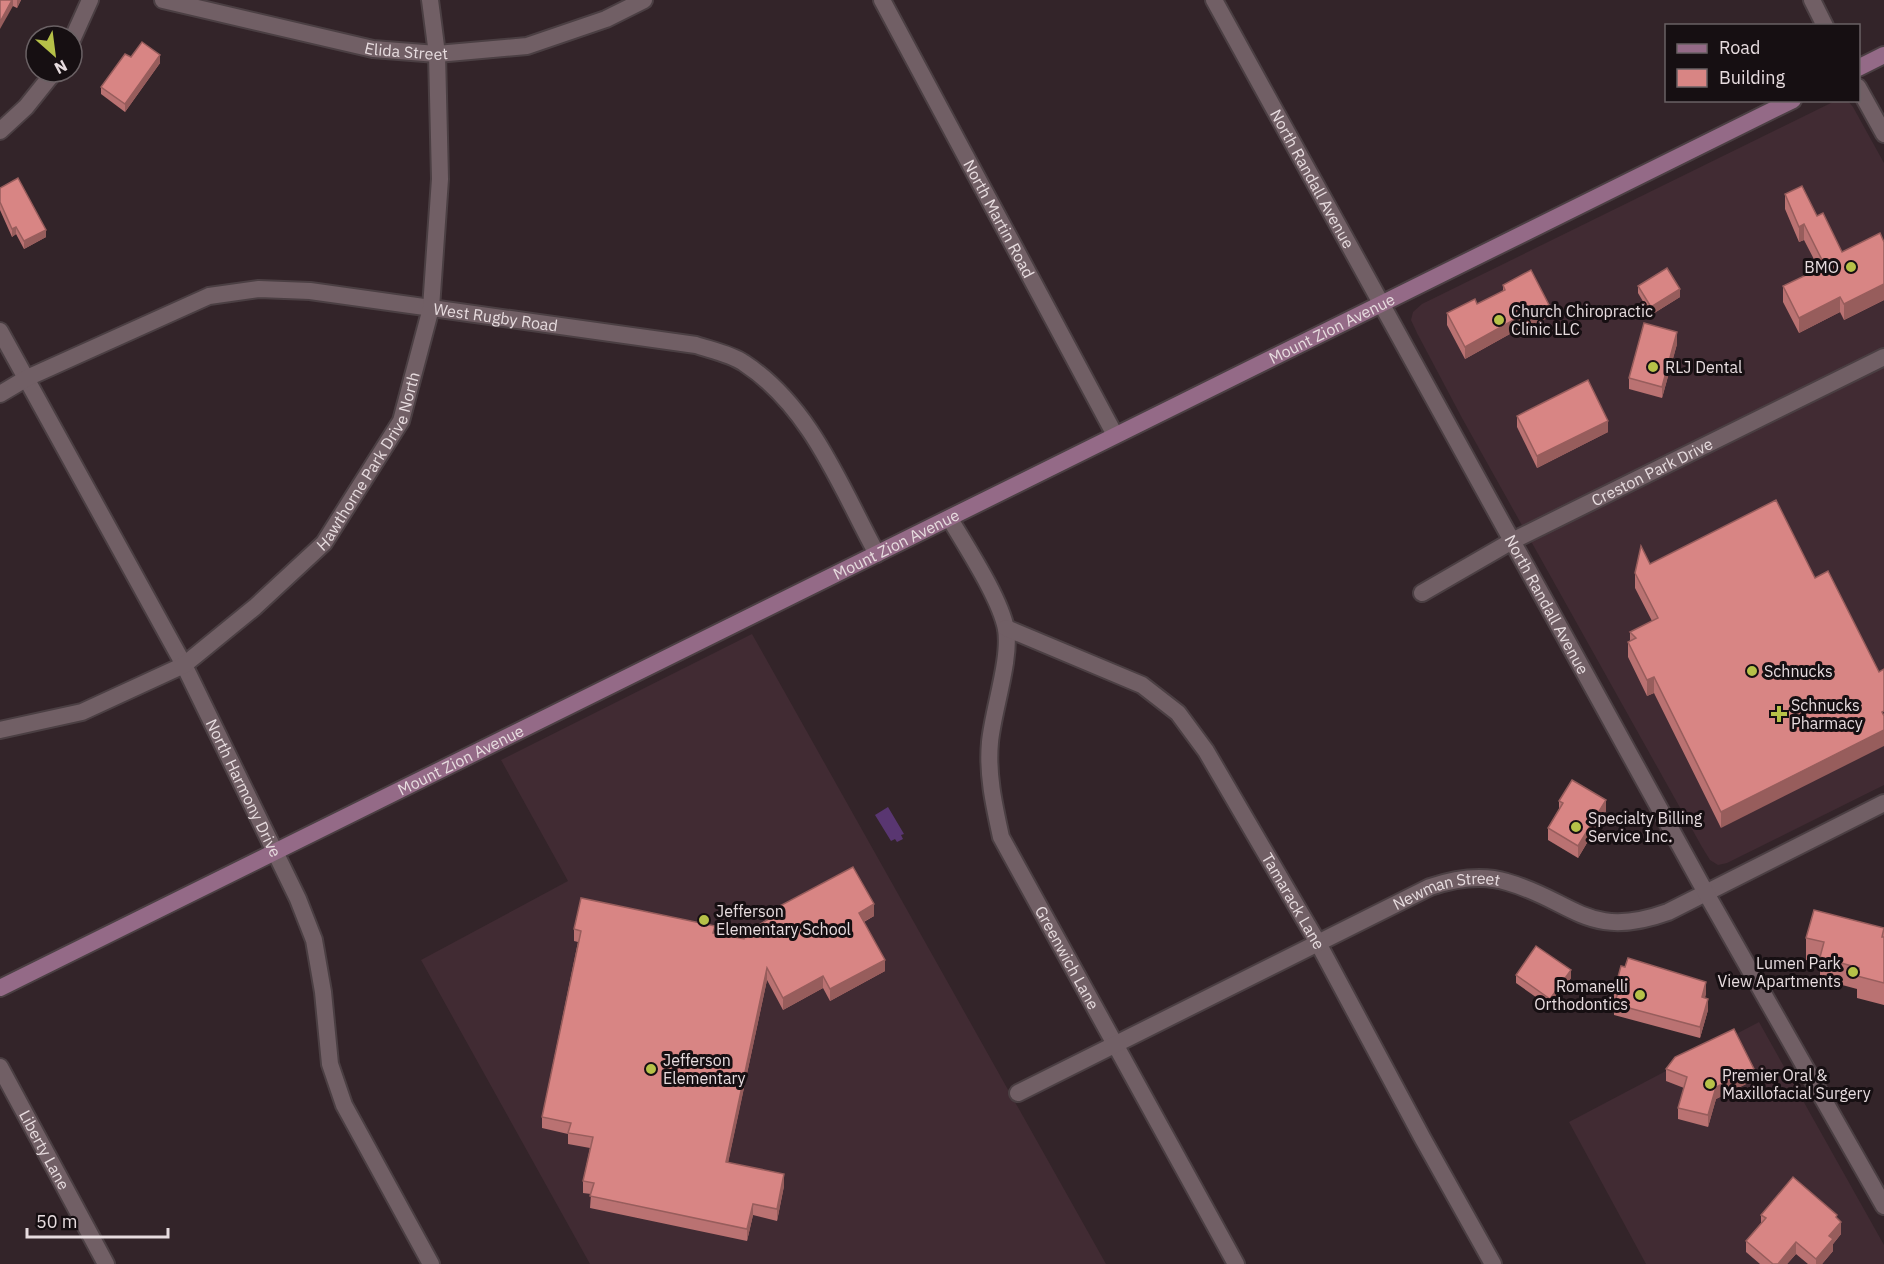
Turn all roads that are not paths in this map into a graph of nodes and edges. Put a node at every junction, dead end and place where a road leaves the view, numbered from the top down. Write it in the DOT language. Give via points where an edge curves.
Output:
graph roads {
  1 [pos="90,0"];
  2 [pos="163,0"];
  3 [pos="430,0"];
  4 [pos="644,0"];
  5 [pos="882,0"];
  6 [pos="1214,0"];
  7 [pos="1812,0"];
  8 [pos="79,24"];
  9 [pos="1824,24"];
  10 [pos="437,54"];
  11 [pos="1884,55"];
  12 [pos="1860,67"];
  13 [pos="44,84"];
  14 [pos="1860,91"];
  15 [pos="1788,102"];
  16 [pos="0,131"];
  17 [pos="1884,134"];
  18 [pos="1380,306"];
  19 [pos="431,308"];
  20 [pos="0,331"];
  21 [pos="1884,357"];
  22 [pos="27,378"];
  23 [pos="0,394"];
  24 [pos="1115,435"];
  25 [pos="950,519"];
  26 [pos="1512,542"];
  27 [pos="877,554"];
  28 [pos="1422,592"];
  29 [pos="1006,628"];
  30 [pos="184,665"];
  31 [pos="0,730"];
  32 [pos="1884,803"];
  33 [pos="275,850"];
  34 [pos="1706,892"];
  35 [pos="1318,944"];
  36 [pos="0,988"];
  37 [pos="1113,1045"];
  38 [pos="0,1067"];
  39 [pos="1018,1093"];
  40 [pos="1884,1206"];
  41 [pos="106,1264"];
  42 [pos="431,1264"];
  43 [pos="1236,1264"];
  44 [pos="1493,1264"];
  1 -- 8 [label="street"];
  2 -- 10 [label="street, Elida Street" via="373,49"];
  3 -- 10 [label="street, Hawthorne Park Drive North"];
  4 -- 10 [label="street, Elida Street" via="606,19 527,46"];
  5 -- 24 [label="street, North Martin Road"];
  6 -- 18 [label="street, North Randall Avenue"];
  7 -- 9 [label="street"];
  10 -- 19 [label="street, Hawthorne Park Drive North" via="440,178"];
  11 -- 12 [label="main road"];
  13 -- 16 [label="street"];
  14 -- 17 [label="street"];
  15 -- 18 [label="main road, Mount Zion Avenue"];
  18 -- 24 [label="main road, Mount Zion Avenue"];
  18 -- 26 [label="street, North Randall Avenue"];
  19 -- 22 [label="street, West Rugby Road" via="310,291 259,289 209,296"];
  19 -- 27 [label="street, West Rugby Road" via="696,345 742,361 780,391 809,426"];
  19 -- 30 [label="street, Hawthorne Park Drive North" via="401,421 324,543"];
  20 -- 22 [label="street, North Harmony Drive"];
  21 -- 26 [label="street, Creston Park Drive"];
  22 -- 23 [label="street, West Rugby Road"];
  22 -- 30 [label="street, North Harmony Drive"];
  24 -- 25 [label="main road, Mount Zion Avenue"];
  25 -- 27 [label="main road, Mount Zion Avenue"];
  25 -- 29 [label="street" via="986,581"];
  26 -- 28 [label="street, Creston Park Drive"];
  26 -- 34 [label="street, North Randall Avenue"];
  27 -- 33 [label="main road, Mount Zion Avenue"];
  29 -- 35 [label="street, Tamarack Lane" via="1142,685 1178,713 1206,751"];
  29 -- 37 [label="street, Greenwich Lane" via="990,743 991,790 1001,837"];
  30 -- 31 [label="street, Hawthorne Park Drive North" via="82,712"];
  30 -- 33 [label="street, North Harmony Drive"];
  32 -- 34 [label="street, Newman Street"];
  33 -- 36 [label="main road, Mount Zion Avenue"];
  33 -- 42 [label="street, North Harmony Drive" via="314,940 330,1064 344,1105"];
  34 -- 35 [label="street, Newman Street" via="1647,920 1617,923 1579,915 1506,881 1452,879 1430,886"];
  34 -- 40 [label="street, North Randall Avenue"];
  35 -- 37 [label="street, Newman Street"];
  35 -- 44 [label="street, Tamarack Lane"];
  37 -- 39 [label="street, Newman Street"];
  37 -- 43 [label="street, Greenwich Lane"];
  38 -- 41 [label="street, Liberty Lane"];
}
